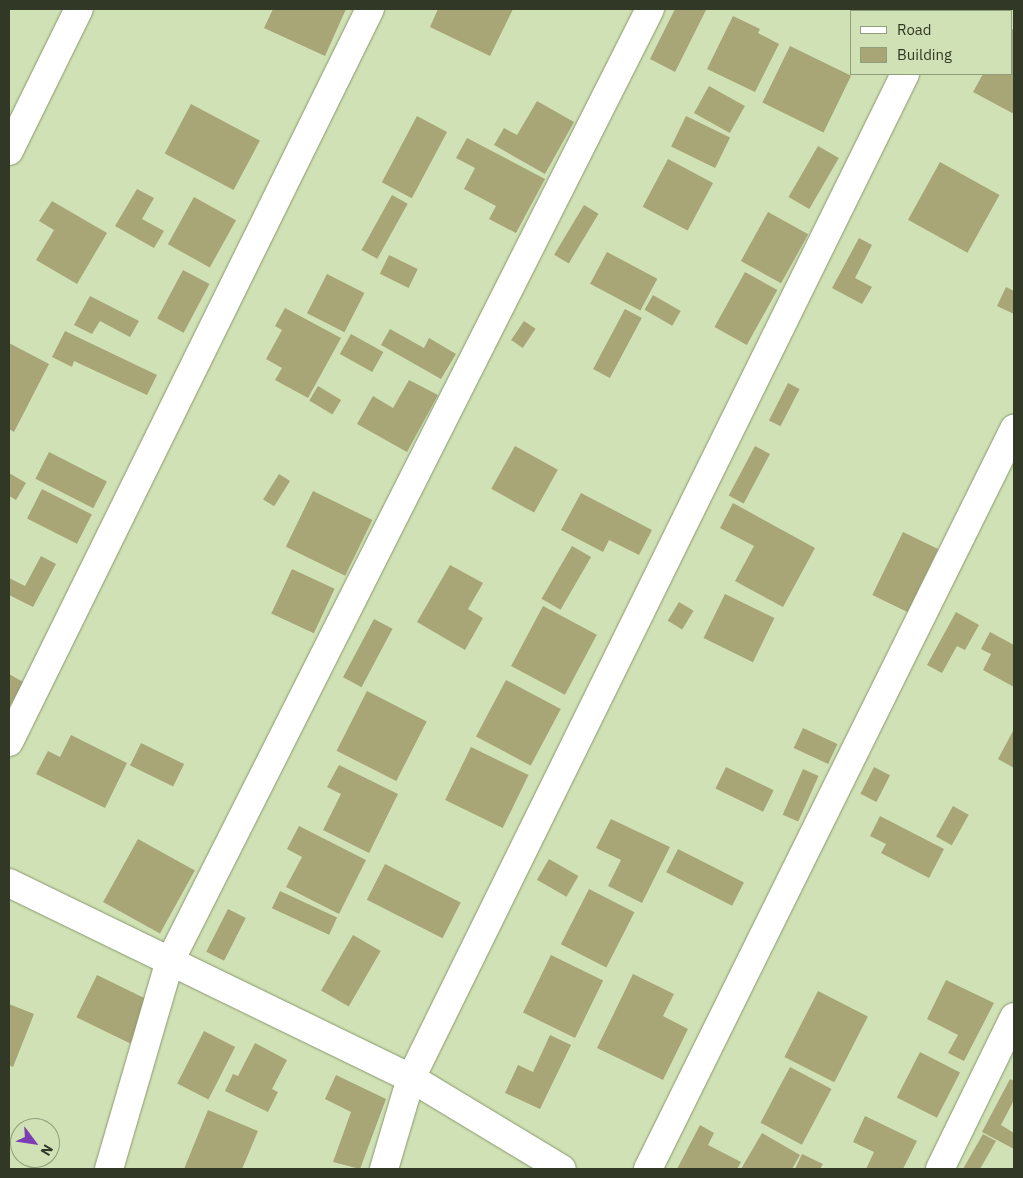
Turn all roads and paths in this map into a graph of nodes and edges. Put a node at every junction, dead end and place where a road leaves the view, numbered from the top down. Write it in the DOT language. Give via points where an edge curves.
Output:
graph roads {
  1 [pos="79,9"];
  2 [pos="370,9"];
  3 [pos="650,9"];
  4 [pos="905,75"];
  5 [pos="9,151"];
  6 [pos="1014,429"];
  7 [pos="9,742"];
  8 [pos="9,883"];
  9 [pos="170,961"];
  10 [pos="1014,1017"];
  11 [pos="411,1078"];
  12 [pos="108,1169"];
  13 [pos="384,1169"];
  14 [pos="562,1169"];
  15 [pos="648,1169"];
  16 [pos="940,1169"];
  1 -- 5 [label="street"];
  2 -- 7 [label="street"];
  3 -- 9 [label="street"];
  4 -- 11 [label="street"];
  6 -- 15 [label="street"];
  8 -- 9 [label="street"];
  9 -- 11 [label="street"];
  9 -- 12 [label="street"];
  10 -- 16 [label="street"];
  11 -- 13 [label="street"];
  11 -- 14 [label="street"];
}
